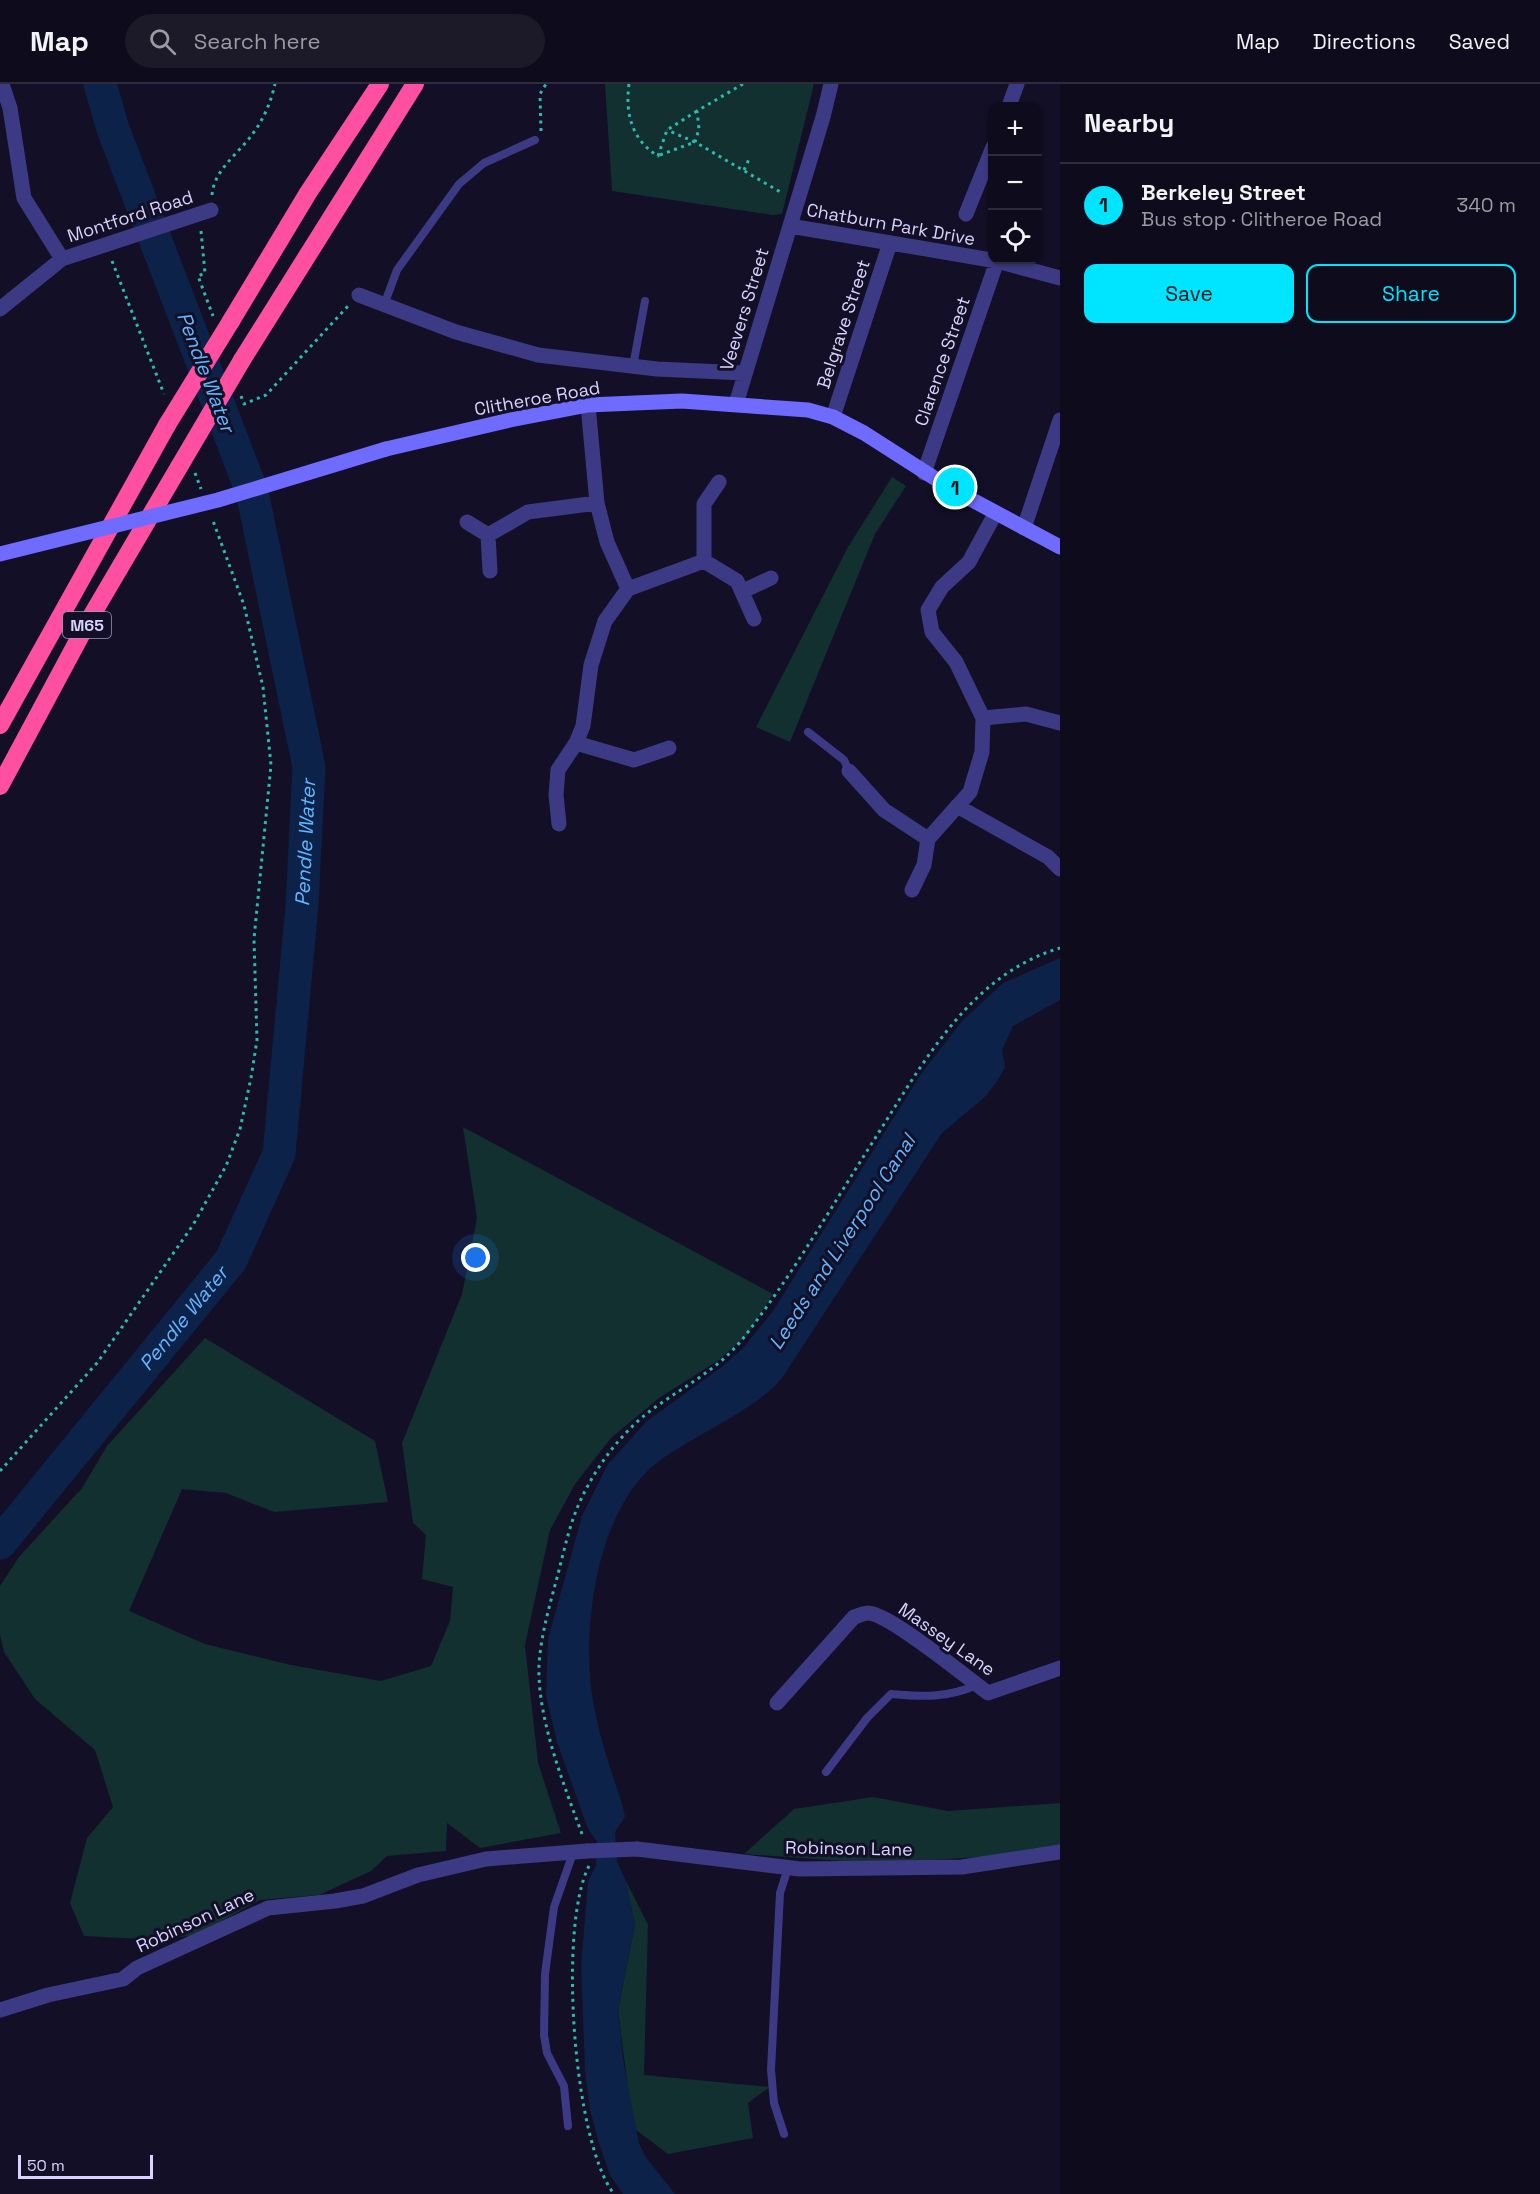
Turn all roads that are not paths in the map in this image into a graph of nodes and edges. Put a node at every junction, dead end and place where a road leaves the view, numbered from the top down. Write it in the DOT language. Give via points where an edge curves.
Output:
graph roads {
  1 [pos="2,84"];
  2 [pos="380,84"];
  3 [pos="415,84"];
  4 [pos="831,84"];
  5 [pos="1017,84"];
  6 [pos="1010,102"];
  7 [pos="535,140"];
  8 [pos="989,156"];
  9 [pos="211,210"];
  10 [pos="966,214"];
  11 [pos="790,226"];
  12 [pos="890,243"];
  13 [pos="62,259"];
  14 [pos="988,259"];
  15 [pos="996,264"];
  16 [pos="1008,264"];
  17 [pos="1060,278"];
  18 [pos="358,295"];
  19 [pos="645,301"];
  20 [pos="384,305"];
  21 [pos="0,309"];
  22 [pos="633,366"];
  23 [pos="744,373"];
  24 [pos="588,405"];
  25 [pos="736,405"];
  26 [pos="833,417"];
  27 [pos="1060,420"];
  28 [pos="924,473"];
  29 [pos="719,482"];
  30 [pos="597,503"];
  31 [pos="994,514"];
  32 [pos="467,522"];
  33 [pos="1024,528"];
  34 [pos="488,535"];
  35 [pos="1060,547"];
  36 [pos="0,554"];
  37 [pos="704,561"];
  38 [pos="490,571"];
  39 [pos="771,578"];
  40 [pos="628,589"];
  41 [pos="743,591"];
  42 [pos="754,619"];
  43 [pos="984,718"];
  44 [pos="1060,723"];
  45 [pos="0,725"];
  46 [pos="807,732"];
  47 [pos="576,743"];
  48 [pos="669,748"];
  49 [pos="849,771"];
  50 [pos="0,786"];
  51 [pos="957,806"];
  52 [pos="559,824"];
  53 [pos="928,839"];
  54 [pos="1060,869"];
  55 [pos="912,890"];
  56 [pos="1060,1668"];
  57 [pos="977,1685"];
  58 [pos="777,1703"];
  59 [pos="826,1772"];
  60 [pos="584,1851"];
  61 [pos="1060,1852"];
  62 [pos="788,1868"];
  63 [pos="0,2010"];
  64 [pos="568,2126"];
  65 [pos="784,2134"];
  1 -- 13 [label="street, Montford Road" via="10,108 24,198"];
  2 -- 45 [label="highway, M65, bridge" via="308,193 167,425"];
  3 -- 50 [label="highway, M65, bridge" via="242,360 186,466 90,620"];
  4 -- 11 [label="street, Chatburn Park Drive"];
  5 -- 6 [label="street"];
  7 -- 20 [label="lane" via="484,164 459,184 398,270"];
  8 -- 10 [label="street"];
  9 -- 13 [label="street, Montford Road"];
  11 -- 12 [label="street, Chatburn Park Drive"];
  11 -- 23 [label="street, Veevers Street"];
  12 -- 14 [label="street, Chatburn Park Drive"];
  12 -- 26 [label="street, Belgrave Street"];
  13 -- 21 [label="street, Montford Road"];
  15 -- 28 [label="street, Clarence Street"];
  16 -- 17 [label="street, Chatburn Park Drive"];
  18 -- 20 [label="street, Clitheroe Road"];
  19 -- 22 [label="lane"];
  20 -- 22 [label="street, Clitheroe Road" via="456,332 538,355"];
  22 -- 23 [label="street, Clitheroe Road"];
  23 -- 25 [label="street, Veevers Street"];
  24 -- 25 [label="main road, Clitheroe Road" via="682,401"];
  24 -- 30 [label="street"];
  24 -- 36 [label="main road, Clitheroe Road, bridge" via="386,449 218,500"];
  25 -- 26 [label="main road, Clitheroe Road" via="808,410"];
  26 -- 28 [label="main road, Clitheroe Road"];
  27 -- 33 [label="street"];
  28 -- 31 [label="main road, Clitheroe Road"];
  29 -- 37 [label="street" via="704,504"];
  30 -- 34 [label="street" via="528,512"];
  30 -- 40 [label="street" via="607,542"];
  31 -- 33 [label="main road, Clitheroe Road"];
  31 -- 43 [label="street" via="969,562 942,587 928,610 932,632 956,662"];
  32 -- 34 [label="street"];
  33 -- 35 [label="main road, Clitheroe Road"];
  34 -- 38 [label="street"];
  37 -- 40 [label="street"];
  37 -- 41 [label="street" via="737,581"];
  39 -- 41 [label="street"];
  40 -- 47 [label="street" via="605,621 591,665 583,726"];
  41 -- 42 [label="street"];
  43 -- 44 [label="street" via="1026,714"];
  43 -- 51 [label="street" via="982,752 970,792"];
  46 -- 49 [label="lane" via="837,753"];
  47 -- 48 [label="street" via="633,760"];
  47 -- 52 [label="street" via="558,770"];
  49 -- 53 [label="street" via="884,810"];
  51 -- 53 [label="street"];
  51 -- 54 [label="street" via="1048,857"];
  53 -- 55 [label="street" via="924,865"];
  56 -- 57 [label="street, Massey Lane" via="988,1693"];
  57 -- 58 [label="street, Massey Lane" via="880,1616 868,1613 854,1617"];
  57 -- 59 [label="lane" via="932,1698 891,1694 867,1718"];
  60 -- 62 [label="street, Robinson Lane, bridge" via="637,1849"];
  60 -- 63 [label="street, Robinson Lane" via="486,1859 418,1875 363,1896 268,1908 137,1968 123,1979"];
  60 -- 64 [label="lane" via="554,1907 545,1974 544,2035 547,2053 564,2086"];
  61 -- 62 [label="street, Robinson Lane" via="962,1868"];
  62 -- 65 [label="lane" via="780,1893 771,2070 774,2103"];
}
